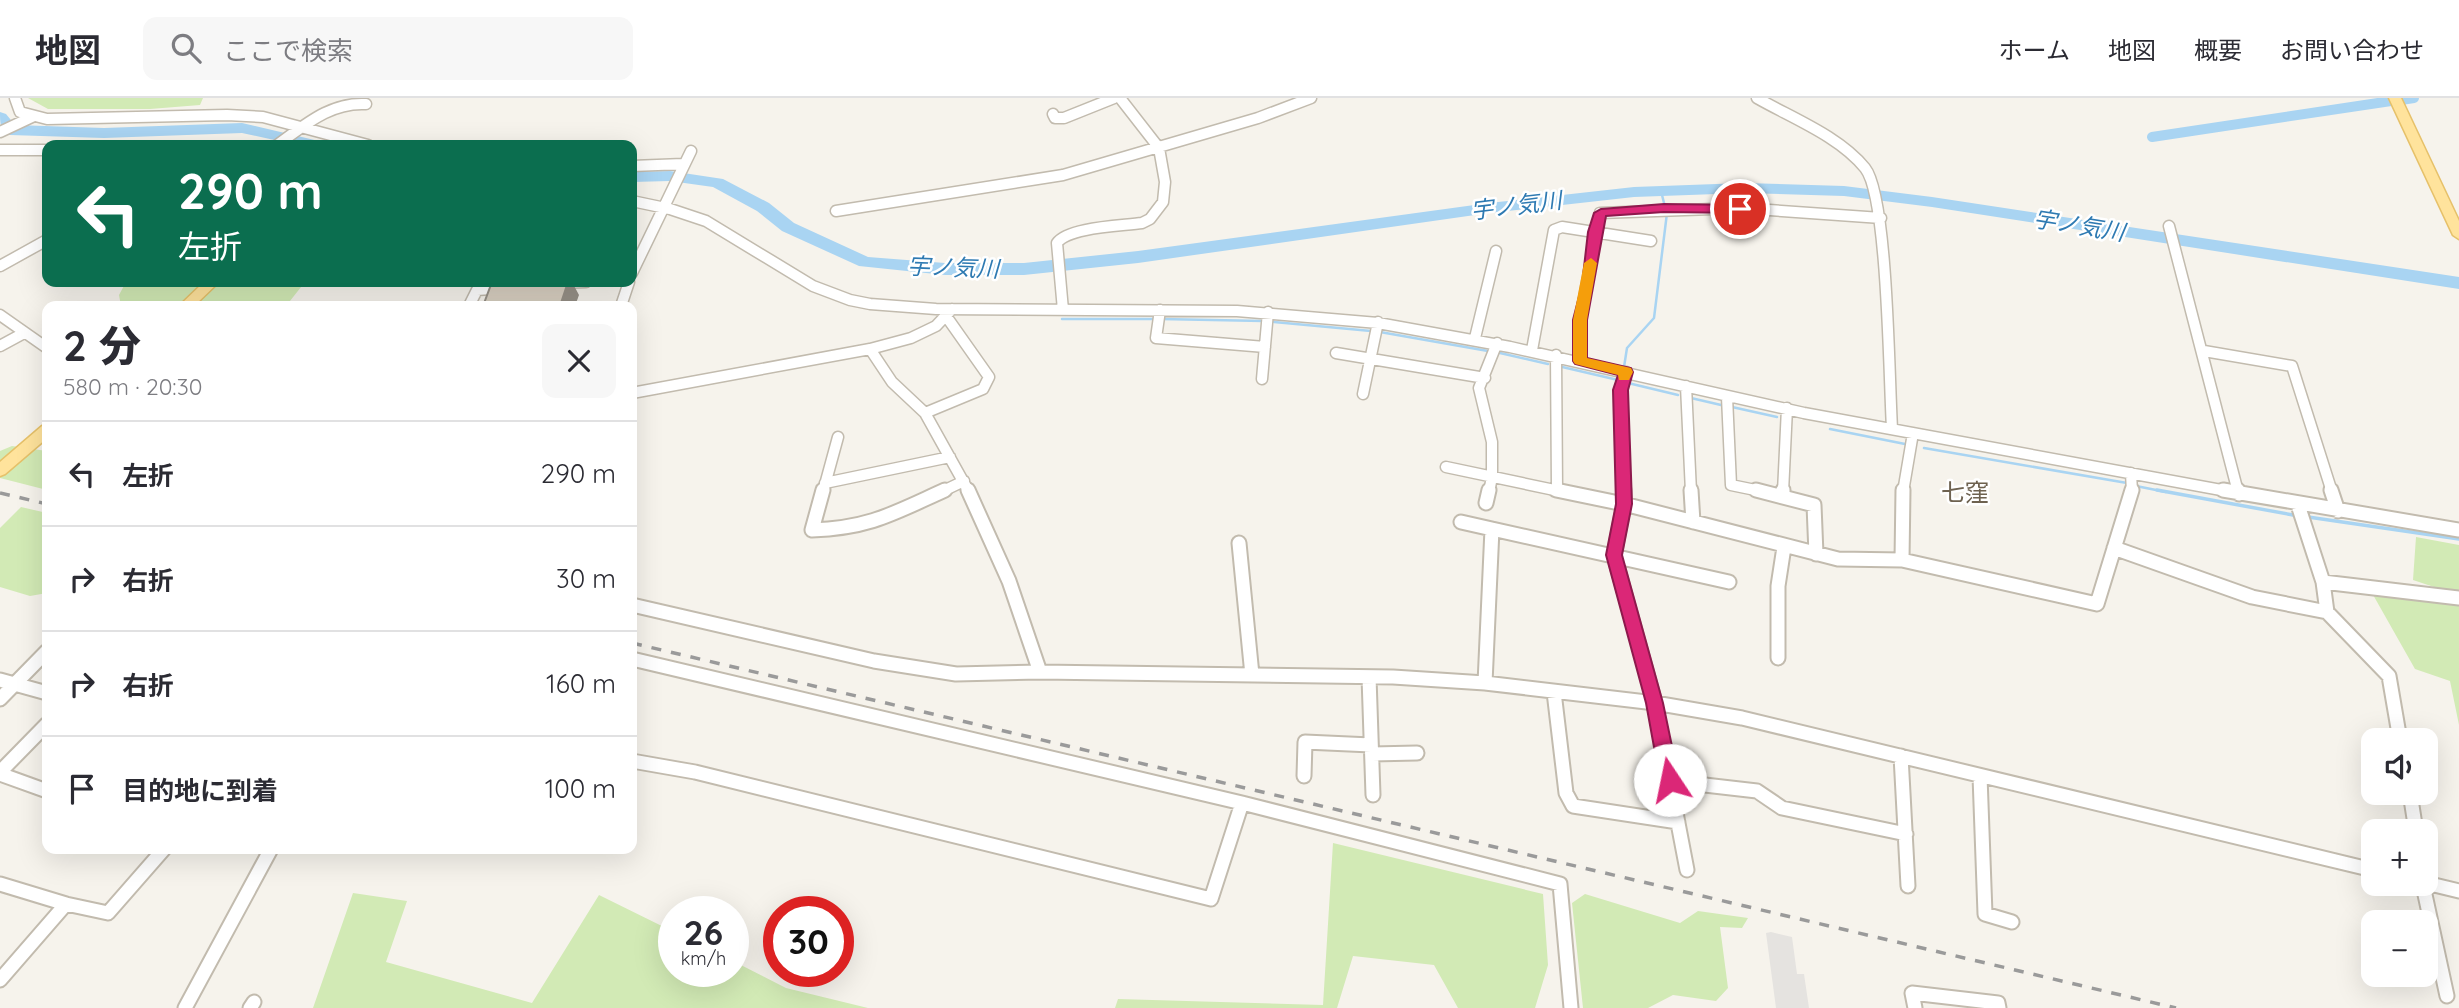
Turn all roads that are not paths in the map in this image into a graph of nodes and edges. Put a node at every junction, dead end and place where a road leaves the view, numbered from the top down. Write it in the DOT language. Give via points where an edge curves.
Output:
graph roads {
  1 [pos="15,98"];
  2 [pos="1114,98"];
  3 [pos="1120,98"];
  4 [pos="1311,98"];
  5 [pos="1757,98"];
  6 [pos="2395,98"];
  7 [pos="366,104"];
  8 [pos="1053,114"];
  9 [pos="34,116"];
  10 [pos="302,127"];
  11 [pos="0,132"];
  12 [pos="284,140"];
  13 [pos="350,140"];
  14 [pos="1159,148"];
  15 [pos="42,149"];
  16 [pos="0,150"];
  17 [pos="691,151"];
  18 [pos="682,165"];
  19 [pos="637,166"];
  20 [pos="637,202"];
  21 [pos="663,205"];
  22 [pos="835,211"];
  23 [pos="1881,217"];
  24 [pos="2169,226"];
  25 [pos="1595,232"];
  26 [pos="2459,235"];
  27 [pos="1651,241"];
  28 [pos="42,243"];
  29 [pos="1496,251"];
  30 [pos="637,262"];
  31 [pos="0,266"];
  32 [pos="1060,282"];
  33 [pos="207,287"];
  34 [pos="510,287"];
  35 [pos="191,301"];
  36 [pos="472,301"];
  37 [pos="1063,310"];
  38 [pos="1160,310"];
  39 [pos="949,312"];
  40 [pos="1268,312"];
  41 [pos="0,315"];
  42 [pos="1378,323"];
  43 [pos="24,333"];
  44 [pos="1475,338"];
  45 [pos="1497,343"];
  46 [pos="42,345"];
  47 [pos="0,346"];
  48 [pos="1265,347"];
  49 [pos="870,349"];
  50 [pos="1532,350"];
  51 [pos="2204,351"];
  52 [pos="1336,353"];
  53 [pos="1556,355"];
  54 [pos="1370,359"];
  55 [pos="1580,361"];
  56 [pos="1626,372"];
  57 [pos="1485,378"];
  58 [pos="1262,379"];
  59 [pos="1686,386"];
  60 [pos="637,392"];
  61 [pos="1363,394"];
  62 [pos="1727,397"];
  63 [pos="1787,408"];
  64 [pos="925,413"];
  65 [pos="1892,428"];
  66 [pos="42,433"];
  67 [pos="1913,433"];
  68 [pos="838,437"];
  69 [pos="950,457"];
  70 [pos="1446,467"];
  71 [pos="0,470"];
  72 [pos="2131,473"];
  73 [pos="1492,477"];
  74 [pos="964,481"];
  75 [pos="825,483"];
  76 [pos="1558,489"];
  77 [pos="2239,494"];
  78 [pos="1783,495"];
  79 [pos="1486,503"];
  80 [pos="1624,504"];
  81 [pos="2298,505"];
  82 [pos="2337,511"];
  83 [pos="1693,522"];
  84 [pos="1461,523"];
  85 [pos="1492,529"];
  86 [pos="2459,530"];
  87 [pos="1239,542"];
  88 [pos="1784,547"];
  89 [pos="2114,548"];
  90 [pos="1816,554"];
  91 [pos="1614,555"];
  92 [pos="1902,560"];
  93 [pos="1729,582"];
  94 [pos="2323,582"];
  95 [pos="2459,598"];
  96 [pos="637,606"];
  97 [pos="2328,612"];
  98 [pos="42,656"];
  99 [pos="1778,658"];
  100 [pos="637,660"];
  101 [pos="1040,672"];
  102 [pos="1252,675"];
  103 [pos="1369,677"];
  104 [pos="0,680"];
  105 [pos="1485,682"];
  106 [pos="15,684"];
  107 [pos="42,692"];
  108 [pos="1554,692"];
  109 [pos="0,699"];
  110 [pos="1655,703"];
  111 [pos="2398,728"];
  112 [pos="42,729"];
  113 [pos="1371,749"];
  114 [pos="1417,753"];
  115 [pos="1901,756"];
  116 [pos="637,762"];
  117 [pos="0,773"];
  118 [pos="1304,776"];
  119 [pos="1980,776"];
  120 [pos="1670,780"];
  121 [pos="42,789"];
  122 [pos="1373,795"];
  123 [pos="1242,803"];
  124 [pos="1678,822"];
  125 [pos="1906,834"];
  126 [pos="160,854"];
  127 [pos="268,854"];
  128 [pos="2361,867"];
  129 [pos="1687,870"];
  130 [pos="0,884"];
  131 [pos="1908,886"];
  132 [pos="2438,886"];
  133 [pos="2459,891"];
  134 [pos="2425,896"];
  135 [pos="66,905"];
  136 [pos="2012,922"];
  137 [pos="0,980"];
  138 [pos="2447,996"];
  139 [pos="185,1008"];
  140 [pos="1571,1008"];
  141 [pos="1915,1008"];
  142 [pos="1999,1008"];
  1 -- 9 [label="street" via="20,112"];
  2 -- 8 [label="street" via="1064,118"];
  3 -- 14 [label="street"];
  4 -- 14 [label="street"];
  5 -- 23 [label="street" via="1865,167 1874,183"];
  6 -- 26 [label="main road"];
  7 -- 10 [label="street" via="334,105"];
  9 -- 10 [label="street" via="228,115 263,117"];
  9 -- 11 [label="street"];
  10 -- 12 [label="street"];
  10 -- 13 [label="street"];
  14 -- 22 [label="street" via="1063,176"];
  14 -- 32 [label="street" via="1166,192 1163,202 1150,219 1132,226 1069,233 1059,239"];
  15 -- 16 [label="street"];
  17 -- 18 [label="street"];
  18 -- 19 [label="street"];
  18 -- 21 [label="street"];
  20 -- 21 [label="street"];
  21 -- 30 [label="street"];
  21 -- 39 [label="street" via="719,228 784,272 841,299"];
  23 -- 25 [label="street" via="1664,208 1601,213"];
  23 -- 65 [label="street"];
  24 -- 51 [label="street"];
  25 -- 27 [label="street"];
  25 -- 50 [label="street" via="1555,230"];
  25 -- 55 [label="street" via="1580,320"];
  28 -- 31 [label="street"];
  29 -- 44 [label="street"];
  32 -- 37 [label="street"];
  33 -- 35 [label="main road"];
  34 -- 36 [label="street" via="477,290"];
  37 -- 38 [label="street"];
  37 -- 39 [label="street"];
  38 -- 40 [label="street"];
  38 -- 48 [label="street" via="1156,338"];
  39 -- 49 [label="street" via="936,326 911,338"];
  39 -- 64 [label="street" via="989,377 983,389"];
  40 -- 42 [label="street"];
  40 -- 48 [label="street"];
  41 -- 43 [label="street"];
  42 -- 44 [label="street"];
  42 -- 54 [label="street"];
  43 -- 46 [label="street"];
  43 -- 47 [label="street"];
  44 -- 45 [label="street"];
  45 -- 50 [label="street"];
  45 -- 57 [label="street"];
  48 -- 58 [label="street"];
  49 -- 60 [label="street"];
  49 -- 64 [label="street" via="892,382"];
  50 -- 53 [label="street"];
  51 -- 77 [label="street"];
  51 -- 82 [label="street" via="2292,366"];
  52 -- 54 [label="street"];
  53 -- 55 [label="street"];
  53 -- 76 [label="street"];
  54 -- 57 [label="street"];
  54 -- 61 [label="street"];
  55 -- 56 [label="street"];
  56 -- 59 [label="street"];
  56 -- 80 [label="street" via="1620,390"];
  57 -- 73 [label="street" via="1479,388 1492,442"];
  59 -- 62 [label="street"];
  59 -- 83 [label="street"];
  62 -- 63 [label="street"];
  62 -- 78 [label="street" via="1731,485"];
  63 -- 65 [label="street"];
  63 -- 78 [label="street"];
  64 -- 69 [label="street"];
  65 -- 67 [label="street"];
  66 -- 71 [label="main road"];
  67 -- 72 [label="street"];
  67 -- 92 [label="street" via="1903,492"];
  68 -- 75 [label="street"];
  69 -- 74 [label="street"];
  69 -- 75 [label="street"];
  70 -- 73 [label="street"];
  72 -- 77 [label="street"];
  72 -- 89 [label="street" via="2132,491"];
  73 -- 76 [label="street"];
  73 -- 79 [label="street"];
  74 -- 75 [label="street" via="876,523 812,530"];
  74 -- 101 [label="street" via="1009,581"];
  76 -- 80 [label="street"];
  77 -- 81 [label="street"];
  78 -- 90 [label="street" via="1814,505"];
  80 -- 83 [label="street"];
  80 -- 91 [label="street"];
  81 -- 82 [label="street"];
  81 -- 94 [label="street"];
  82 -- 86 [label="street"];
  83 -- 88 [label="street"];
  84 -- 85 [label="street"];
  85 -- 91 [label="street"];
  85 -- 105 [label="street"];
  87 -- 102 [label="street"];
  88 -- 90 [label="street"];
  88 -- 99 [label="street" via="1778,586"];
  89 -- 92 [label="street" via="2097,604"];
  89 -- 97 [label="street" via="2252,597"];
  90 -- 92 [label="street"];
  91 -- 93 [label="street"];
  91 -- 110 [label="street"];
  94 -- 95 [label="street"];
  94 -- 97 [label="street"];
  96 -- 101 [label="street" via="874,661 956,674"];
  97 -- 111 [label="street" via="2389,676"];
  98 -- 106 [label="street"];
  100 -- 123 [label="street"];
  101 -- 102 [label="street"];
  102 -- 103 [label="street"];
  103 -- 105 [label="street"];
  103 -- 113 [label="street"];
  104 -- 106 [label="street"];
  105 -- 108 [label="street"];
  106 -- 107 [label="street"];
  106 -- 109 [label="street"];
  108 -- 110 [label="street"];
  108 -- 124 [label="street" via="1566,793 1573,806"];
  110 -- 115 [label="street" via="1742,718"];
  110 -- 120 [label="street"];
  112 -- 117 [label="street"];
  113 -- 114 [label="street"];
  113 -- 118 [label="street" via="1305,741"];
  113 -- 122 [label="street"];
  115 -- 119 [label="street"];
  115 -- 125 [label="street"];
  116 -- 123 [label="street" via="695,772 1211,899"];
  117 -- 121 [label="street"];
  119 -- 128 [label="street"];
  119 -- 136 [label="street" via="1985,914"];
  120 -- 124 [label="street"];
  120 -- 125 [label="street" via="1757,791 1782,808"];
  123 -- 140 [label="street" via="1560,884"];
  124 -- 129 [label="street"];
  125 -- 131 [label="street"];
  126 -- 135 [label="street" via="108,913"];
  127 -- 139 [label="street"];
  130 -- 135 [label="street"];
  132 -- 133 [label="street"];
  134 -- 138 [label="street"];
  135 -- 137 [label="street"];
  141 -- 142 [label="street" via="1912,993 1997,1003"];
}
